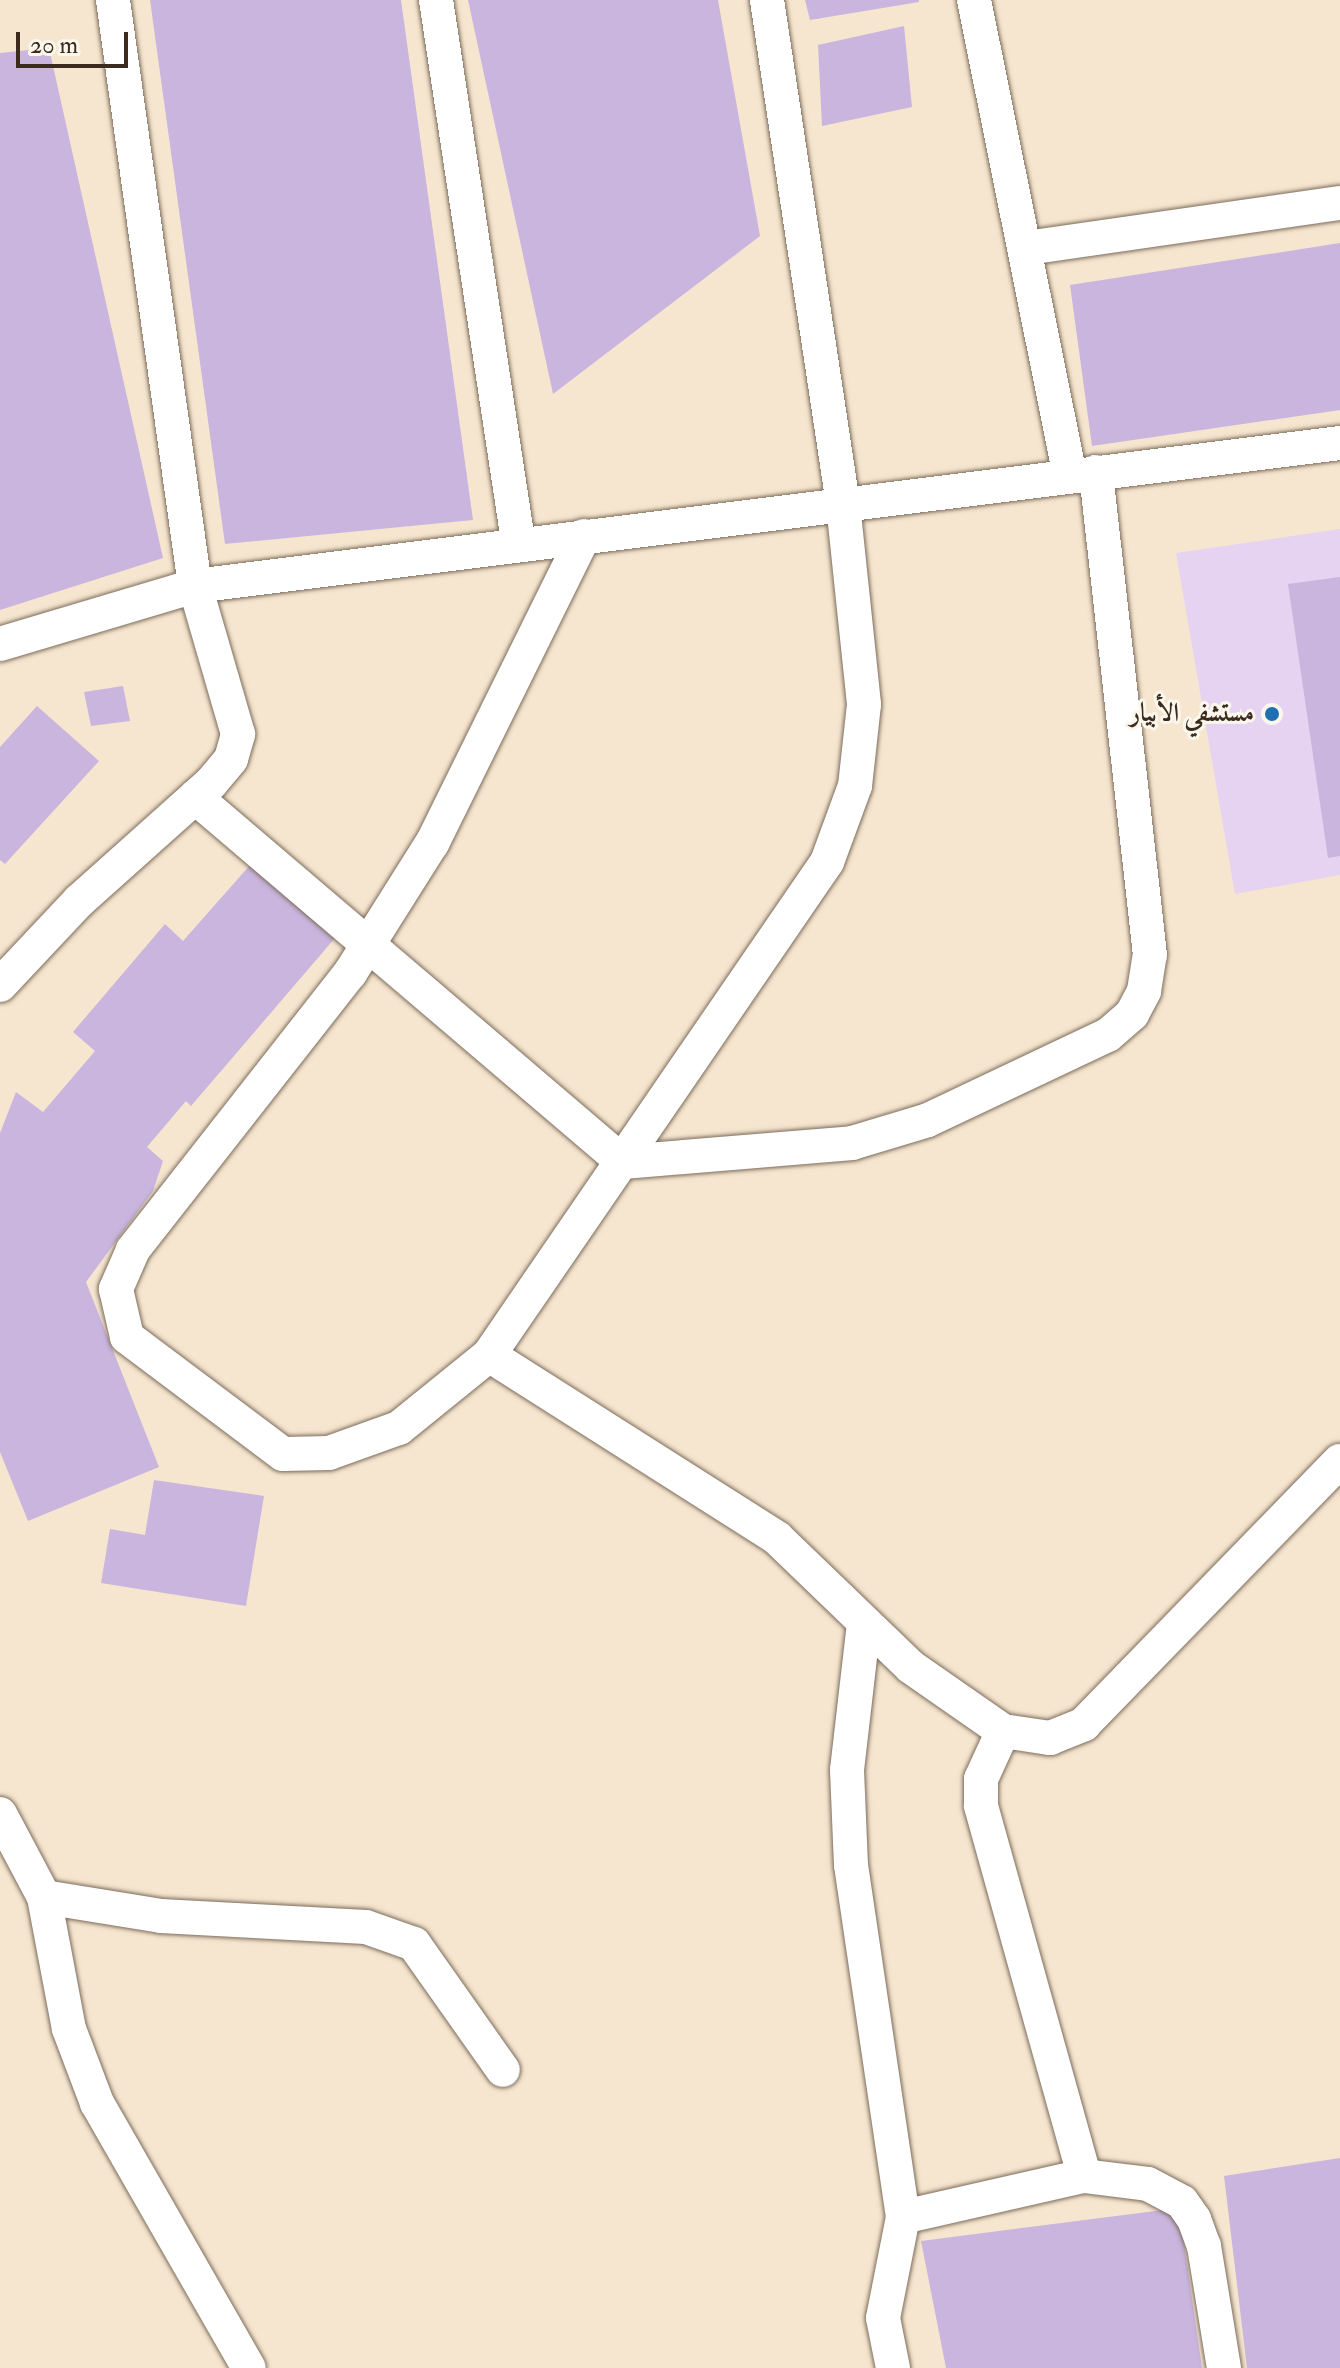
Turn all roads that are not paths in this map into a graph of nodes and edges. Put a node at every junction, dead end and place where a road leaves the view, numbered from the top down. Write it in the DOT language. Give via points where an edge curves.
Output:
graph roads {
  1 [pos="113,0"];
  2 [pos="436,0"];
  3 [pos="767,0"];
  4 [pos="974,0"];
  5 [pos="1340,203"];
  6 [pos="1027,248"];
  7 [pos="1340,443"];
  8 [pos="1083,474"];
  9 [pos="843,504"];
  10 [pos="584,536"];
  11 [pos="518,541"];
  12 [pos="195,586"];
  13 [pos="0,644"];
  14 [pos="195,797"];
  15 [pos="368,942"];
  16 [pos="0,985"];
  17 [pos="623,1162"];
  18 [pos="489,1355"];
  19 [pos="1340,1461"];
  20 [pos="864,1623"];
  21 [pos="1003,1731"];
  22 [pos="0,1814"];
  23 [pos="44,1897"];
  24 [pos="503,2070"];
  25 [pos="1084,2176"];
  26 [pos="903,2217"];
  27 [pos="249,2368"];
  28 [pos="893,2368"];
  29 [pos="1224,2368"];
  1 -- 12 [label="street"];
  2 -- 11 [label="street"];
  3 -- 9 [label="street"];
  4 -- 6 [label="street"];
  5 -- 6 [label="street"];
  6 -- 8 [label="street"];
  7 -- 8 [label="street"];
  8 -- 9 [label="street"];
  8 -- 17 [label="street" via="1150,955 1144,991 1132,1014 1063,1060 928,1120 852,1143"];
  9 -- 10 [label="street"];
  9 -- 17 [label="street" via="864,704 855,786 827,862"];
  10 -- 11 [label="street"];
  10 -- 15 [label="street" via="432,843"];
  11 -- 12 [label="street"];
  12 -- 13 [label="street"];
  12 -- 14 [label="street" via="238,734 231,759"];
  14 -- 15 [label="street"];
  14 -- 16 [label="street" via="79,901"];
  15 -- 17 [label="street"];
  15 -- 18 [label="street" via="350,973 133,1250 116,1289 127,1337 283,1454 329,1453 399,1428"];
  17 -- 18 [label="street"];
  18 -- 20 [label="street" via="777,1538"];
  19 -- 21 [label="street" via="1084,1724 1050,1738"];
  20 -- 21 [label="street" via="911,1667"];
  20 -- 26 [label="street" via="847,1770 851,1865"];
  21 -- 25 [label="street" via="981,1779 981,1806"];
  22 -- 23 [label="street"];
  23 -- 24 [label="street" via="161,1916 366,1927 414,1944"];
  23 -- 27 [label="street" via="69,2029 97,2103"];
  25 -- 26 [label="street"];
  25 -- 29 [label="street" via="1148,2184 1182,2202 1204,2246"];
  26 -- 28 [label="street" via="883,2318"];
}
